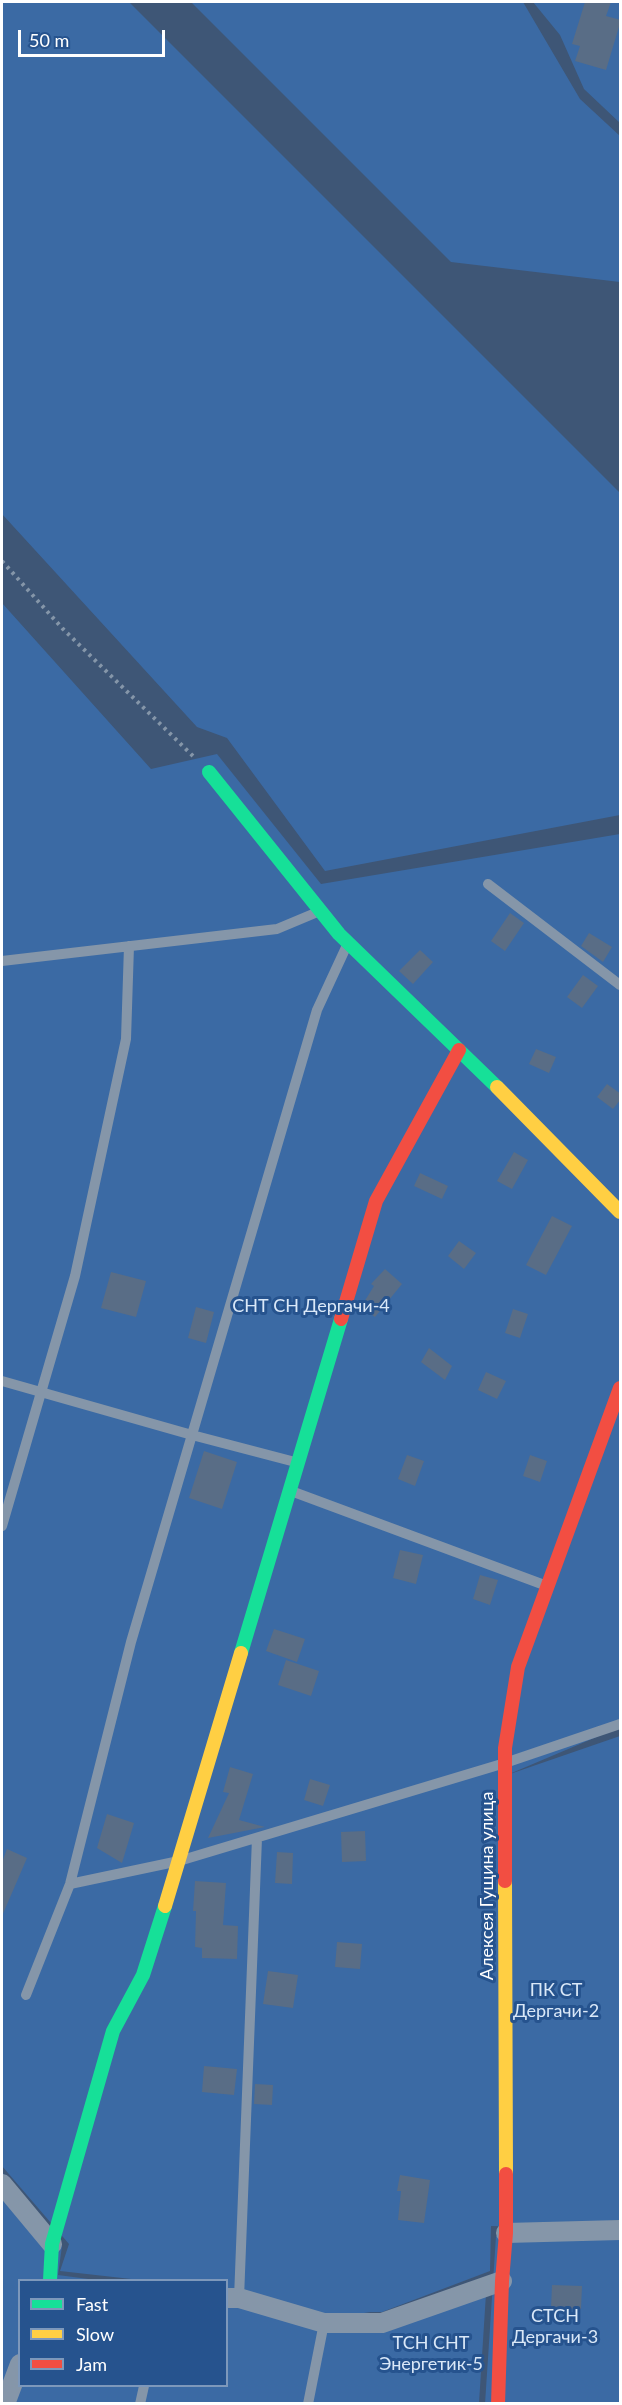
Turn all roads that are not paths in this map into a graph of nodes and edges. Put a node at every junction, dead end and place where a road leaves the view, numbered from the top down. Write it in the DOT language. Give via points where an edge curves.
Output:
graph roads {
  1 [pos="209,772"];
  2 [pos="488,884"];
  3 [pos="320,911"];
  4 [pos="348,943"];
  5 [pos="129,946"];
  6 [pos="2,961"];
  7 [pos="621,984"];
  8 [pos="459,1050"];
  9 [pos="621,1212"];
  10 [pos="2,1381"];
  11 [pos="621,1388"];
  12 [pos="40,1392"];
  13 [pos="192,1435"];
  14 [pos="299,1463"];
  15 [pos="291,1491"];
  16 [pos="2,1526"];
  17 [pos="547,1586"];
  18 [pos="621,1724"];
  19 [pos="505,1763"];
  20 [pos="257,1838"];
  21 [pos="179,1861"];
  22 [pos="70,1884"];
  23 [pos="26,1995"];
  24 [pos="2,2184"];
  25 [pos="621,2230"];
  26 [pos="506,2233"];
  27 [pos="52,2244"];
  28 [pos="50,2279"];
  29 [pos="502,2281"];
  30 [pos="233,2298"];
  31 [pos="324,2323"];
  32 [pos="18,2369"];
  33 [pos="144,2387"];
  34 [pos="4,2403"];
  35 [pos="140,2403"];
  36 [pos="308,2403"];
  37 [pos="498,2403"];
  1 -- 3 [label="street"];
  2 -- 7 [label="lane"];
  3 -- 4 [label="street"];
  3 -- 5 [label="lane" via="277,930"];
  4 -- 8 [label="street"];
  4 -- 13 [label="lane" via="317,1010"];
  5 -- 6 [label="lane"];
  5 -- 12 [label="lane" via="126,1039 75,1276"];
  8 -- 9 [label="street"];
  8 -- 14 [label="street" via="376,1201"];
  10 -- 12 [label="lane"];
  11 -- 17 [label="street, Алексея Гущина улица"];
  12 -- 13 [label="lane"];
  12 -- 16 [label="lane"];
  13 -- 14 [label="lane"];
  13 -- 22 [label="lane" via="131,1642"];
  14 -- 15 [label="street"];
  15 -- 17 [label="lane"];
  15 -- 21 [label="street"];
  17 -- 19 [label="street, Алексея Гущина улица" via="518,1667"];
  18 -- 19 [label="lane"];
  19 -- 20 [label="lane"];
  19 -- 26 [label="street, Алексея Гущина улица"];
  20 -- 21 [label="lane"];
  20 -- 30 [label="lane"];
  21 -- 22 [label="lane"];
  21 -- 27 [label="street" via="142,1975 113,2031"];
  22 -- 23 [label="lane"];
  24 -- 27 [label="street"];
  25 -- 26 [label="street"];
  26 -- 29 [label="street, Алексея Гущина улица"];
  27 -- 28 [label="street"];
  29 -- 31 [label="street" via="382,2323"];
  29 -- 37 [label="street, Алексея Гущина улица"];
  30 -- 31 [label="street"];
  31 -- 36 [label="lane"];
  32 -- 34 [label="street"];
  33 -- 35 [label="lane"];
}
